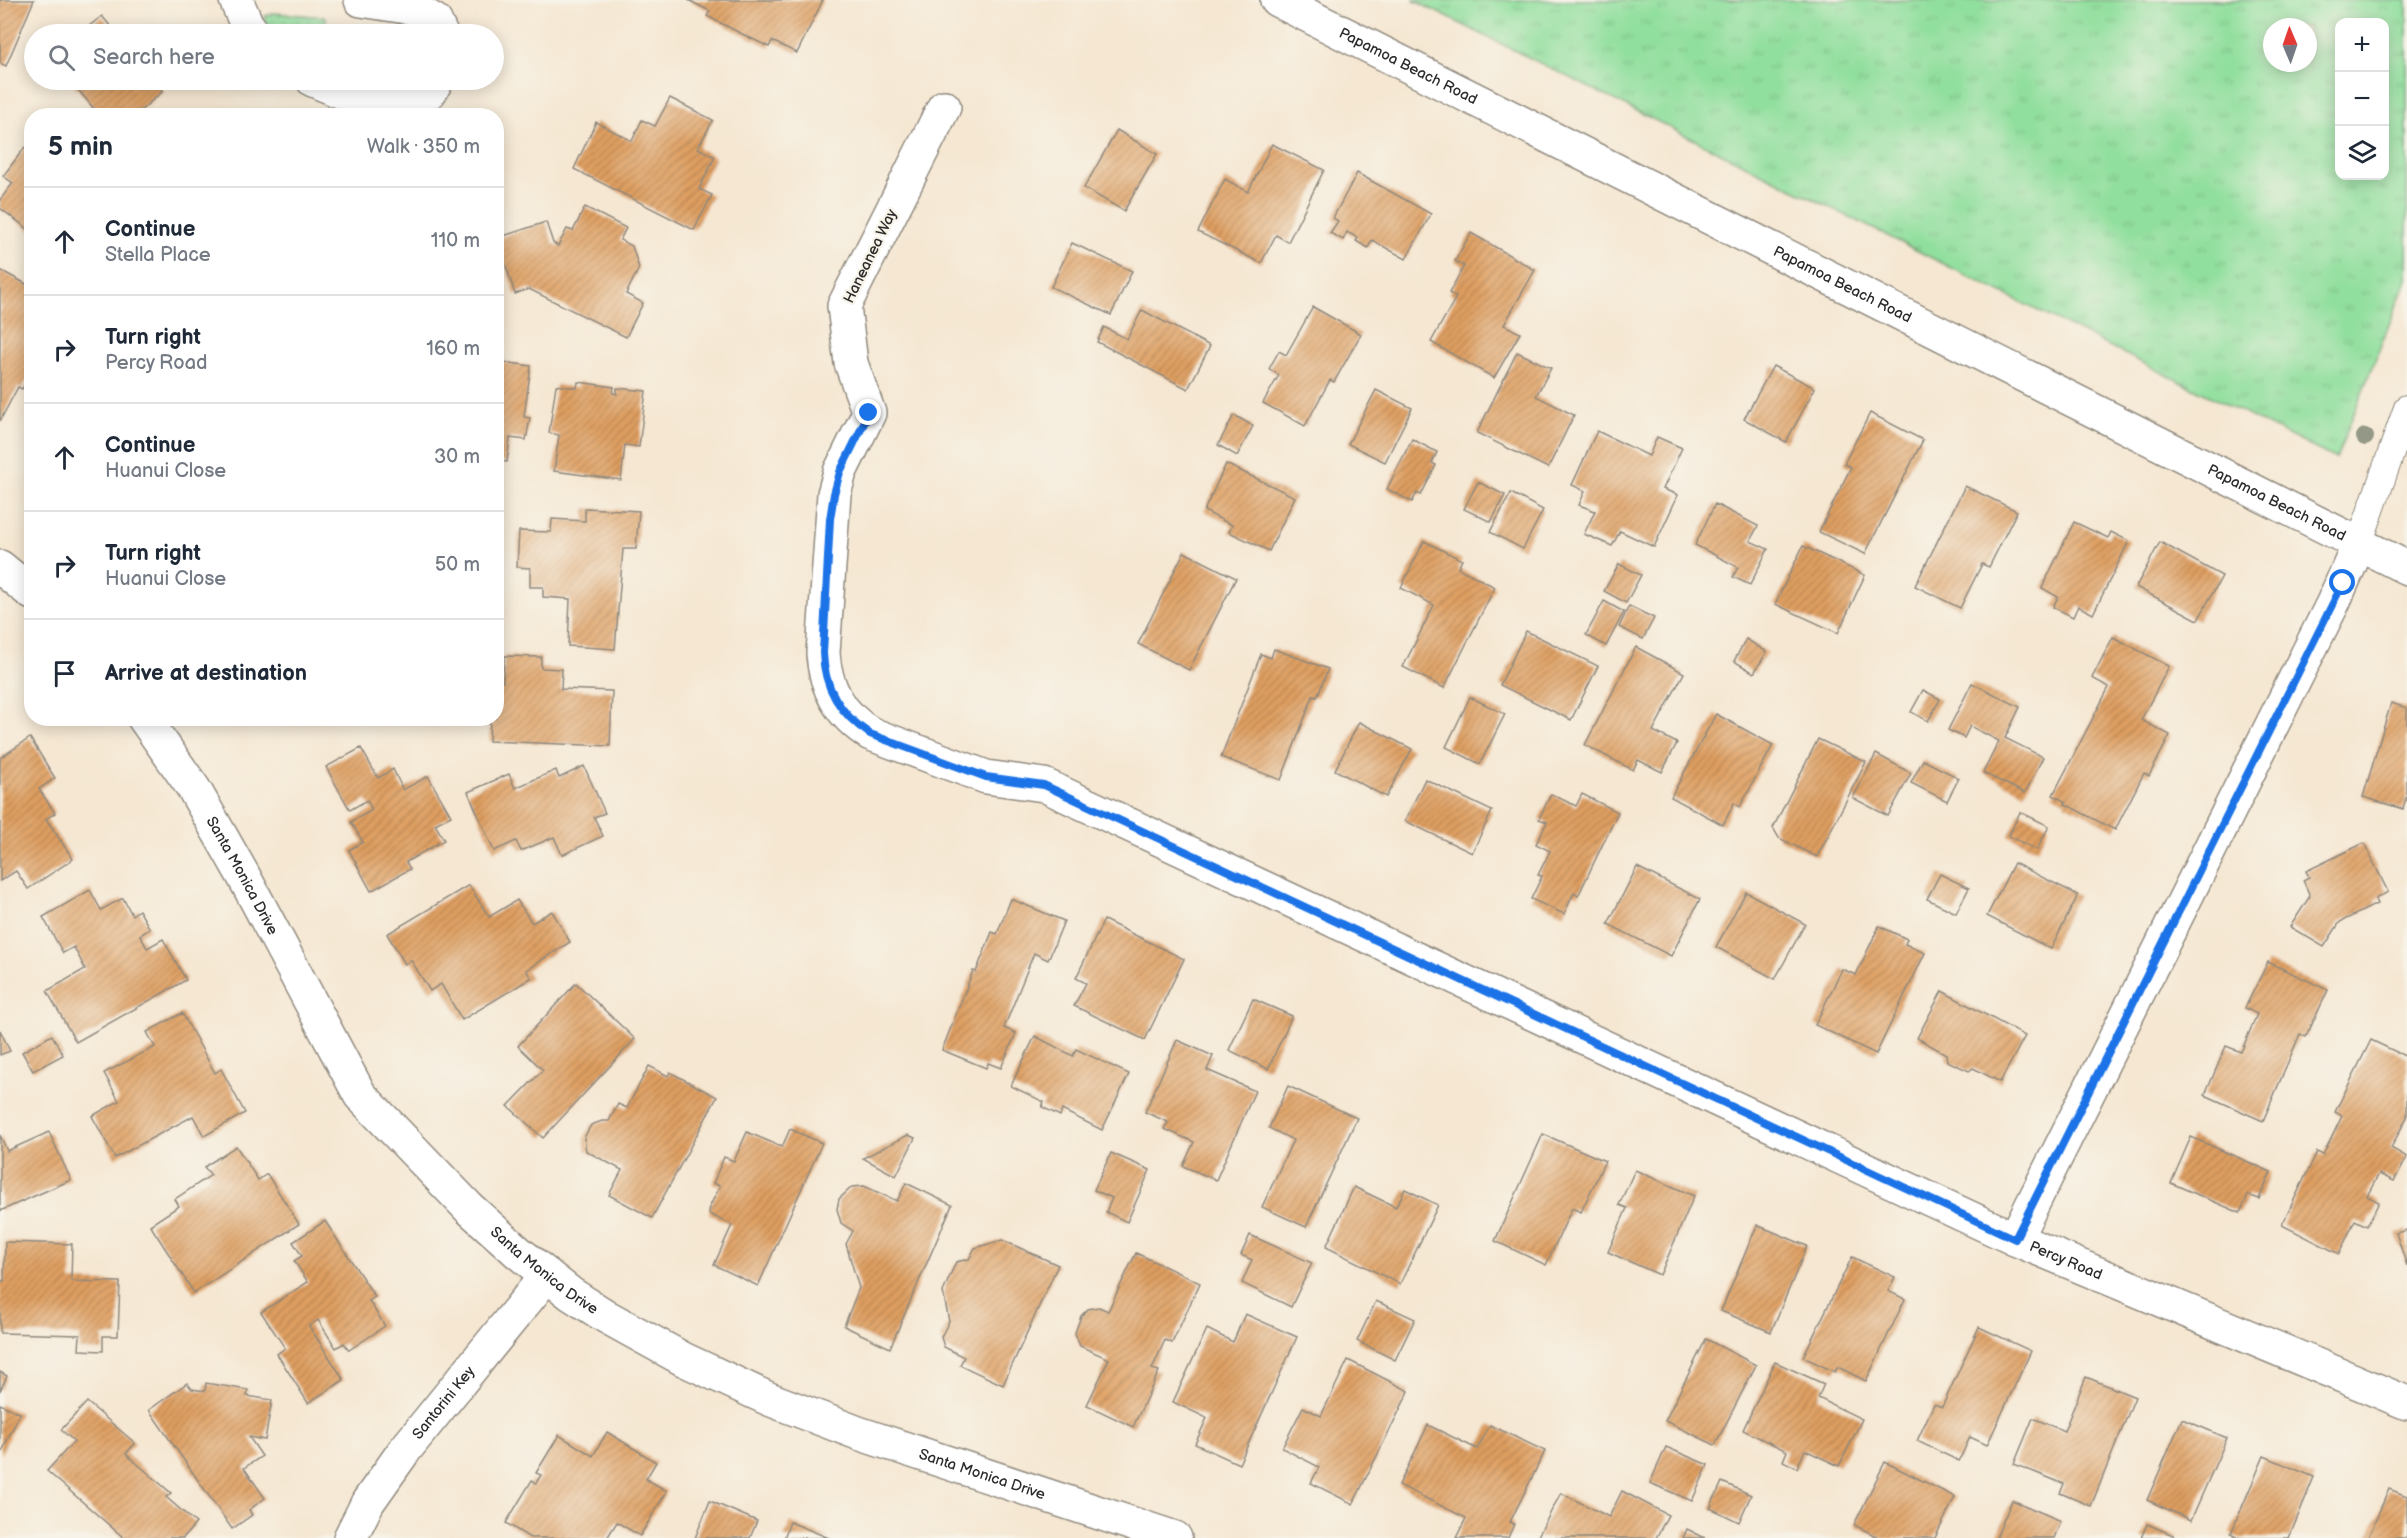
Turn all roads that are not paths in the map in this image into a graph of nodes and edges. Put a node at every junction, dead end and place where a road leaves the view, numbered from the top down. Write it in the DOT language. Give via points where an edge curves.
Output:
graph roads {
  1 [pos="236,0"];
  2 [pos="360,0"];
  3 [pos="1277,0"];
  4 [pos="247,24"];
  5 [pos="436,24"];
  6 [pos="337,90"];
  7 [pos="431,90"];
  8 [pos="944,107"];
  9 [pos="2407,408"];
  10 [pos="869,413"];
  11 [pos="2359,544"];
  12 [pos="0,567"];
  13 [pos="2407,568"];
  14 [pos="24,586"];
  15 [pos="150,726"];
  16 [pos="2015,1239"];
  17 [pos="547,1275"];
  18 [pos="2407,1403"];
  19 [pos="350,1538"];
  20 [pos="1175,1538"];
  1 -- 4 [label="street"];
  2 -- 5 [label="street" via="413,8"];
  3 -- 11 [label="street, Papamoa Beach Road"];
  6 -- 7 [label="street" via="368,103 404,104"];
  8 -- 10 [label="street, Haneanea Way" via="844,306 851,363"];
  9 -- 11 [label="lane"];
  10 -- 16 [label="street, Percy Road" via="840,472 834,494 823,653 834,698 856,725 870,734 986,777 1044,785"];
  11 -- 13 [label="street, Papamoa Beach Road"];
  11 -- 16 [label="street"];
  12 -- 14 [label="street"];
  15 -- 17 [label="street, Santa Monica Drive" via="194,789 243,874 360,1095 469,1208"];
  16 -- 18 [label="street, Percy Road"];
  17 -- 19 [label="street, Santorini Key" via="404,1451"];
  17 -- 20 [label="street, Santa Monica Drive" via="607,1317 683,1359 769,1399 858,1433"];
}
